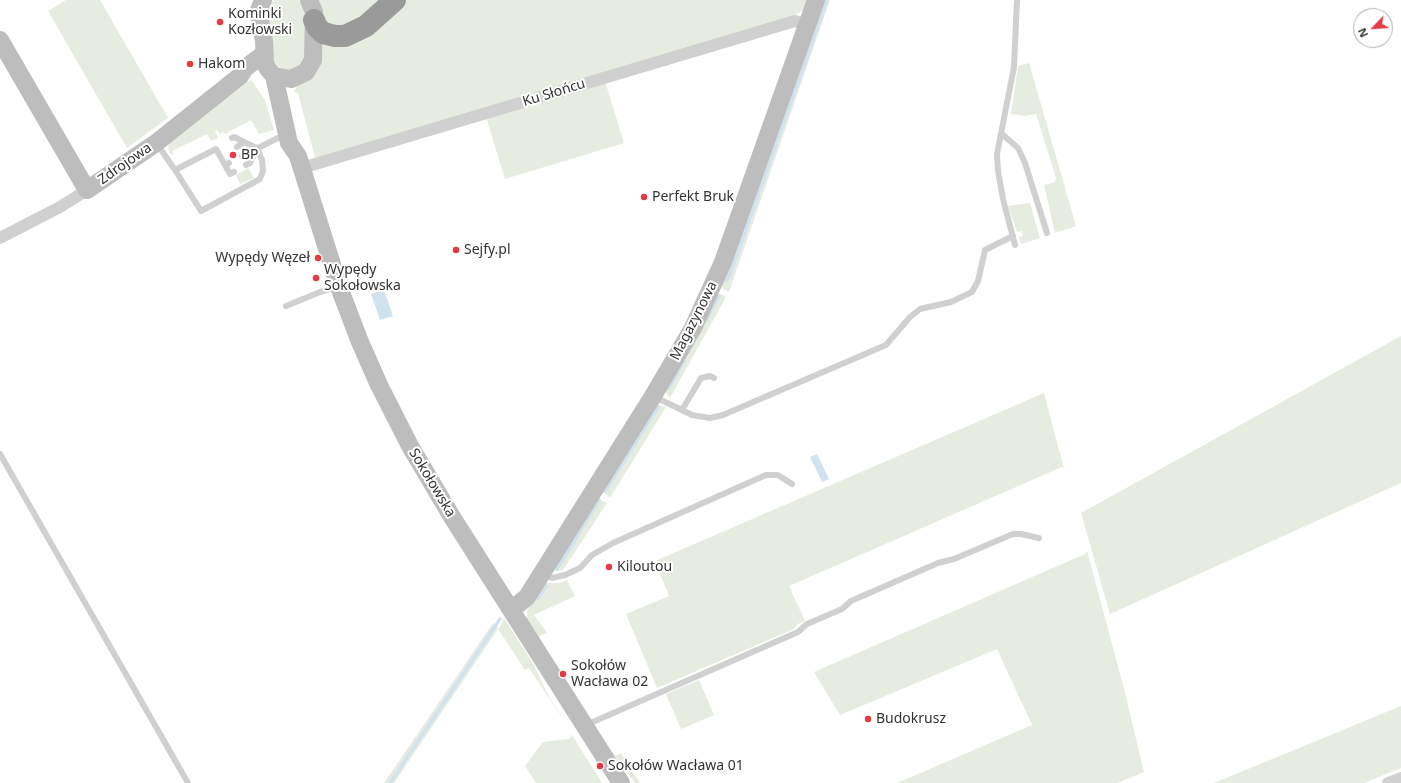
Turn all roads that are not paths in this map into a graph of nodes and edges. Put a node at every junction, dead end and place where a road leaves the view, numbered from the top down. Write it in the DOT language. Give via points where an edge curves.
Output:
graph roads {
  1 [pos="263,0"];
  2 [pos="395,0"];
  3 [pos="816,0"];
  4 [pos="1017,0"];
  5 [pos="312,10"];
  6 [pos="807,24"];
  7 [pos="0,40"];
  8 [pos="264,54"];
  9 [pos="240,76"];
  10 [pos="279,76"];
  11 [pos="1002,134"];
  12 [pos="232,138"];
  13 [pos="244,142"];
  14 [pos="156,143"];
  15 [pos="290,146"];
  16 [pos="237,147"];
  17 [pos="257,148"];
  18 [pos="242,156"];
  19 [pos="246,165"];
  20 [pos="175,170"];
  21 [pos="234,172"];
  22 [pos="87,190"];
  23 [pos="1046,233"];
  24 [pos="1013,236"];
  25 [pos="0,238"];
  26 [pos="1015,245"];
  27 [pos="339,287"];
  28 [pos="286,306"];
  29 [pos="714,378"];
  30 [pos="653,396"];
  31 [pos="682,410"];
  32 [pos="0,454"];
  33 [pos="792,484"];
  34 [pos="1039,538"];
  35 [pos="542,572"];
  36 [pos="511,610"];
  37 [pos="585,726"];
  38 [pos="1401,778"];
  39 [pos="188,783"];
  40 [pos="621,783"];
  41 [pos="1388,783"];
  1 -- 8 [label="street" via="259,10"];
  2 -- 5 [label="highway" via="372,22 350,35 340,37 323,33 317,28"];
  3 -- 6 [label="street, Magazynowa"];
  4 -- 11 [label="lane" via="1014,67"];
  5 -- 10 [label="street" via="312,63 302,76"];
  6 -- 15 [label="street, Ku Słońcu" via="795,21"];
  6 -- 30 [label="street, Magazynowa" via="716,281 690,334"];
  7 -- 22 [label="street"];
  8 -- 9 [label="street, Zdrojowa" via="245,68"];
  8 -- 10 [label="street" via="266,63"];
  9 -- 10 [label="street"];
  9 -- 14 [label="street, Zdrojowa"];
  10 -- 15 [label="street, Sokołowska"];
  10 -- 15 [label="street, Sokołowska" via="291,107 298,139"];
  11 -- 23 [label="lane" via="1018,148 1025,163"];
  11 -- 24 [label="lane" via="997,154 998,171"];
  12 -- 13 [label="lane"];
  13 -- 16 [label="lane"];
  13 -- 17 [label="lane"];
  14 -- 20 [label="lane"];
  14 -- 22 [label="street, Zdrojowa"];
  15 -- 17 [label="lane"];
  15 -- 27 [label="street, Sokołowska"];
  17 -- 18 [label="lane"];
  17 -- 19 [label="lane" via="250,163"];
  17 -- 20 [label="lane" via="262,160 263,171 260,179 201,211"];
  20 -- 21 [label="lane" via="218,147 230,174"];
  22 -- 25 [label="street, Zdrojowa"];
  24 -- 26 [label="lane"];
  24 -- 31 [label="lane" via="985,250 978,281 972,292 951,302 920,309 886,345 723,415 701,418"];
  27 -- 28 [label="lane"];
  27 -- 36 [label="street, Sokołowska" via="369,364 410,446"];
  29 -- 31 [label="lane" via="700,378"];
  30 -- 31 [label="lane"];
  30 -- 35 [label="street, Magazynowa"];
  32 -- 39 [label="lane"];
  33 -- 35 [label="lane" via="778,475 766,475 613,543 592,555 580,568 565,575 552,578"];
  34 -- 37 [label="lane" via="1014,534 938,563 851,601 842,609 807,624 798,632"];
  35 -- 36 [label="street, Magazynowa" via="523,601"];
  36 -- 37 [label="street, Sokołowska"];
  37 -- 40 [label="street, Sokołowska"];
  38 -- 41 [label="street"];
}
